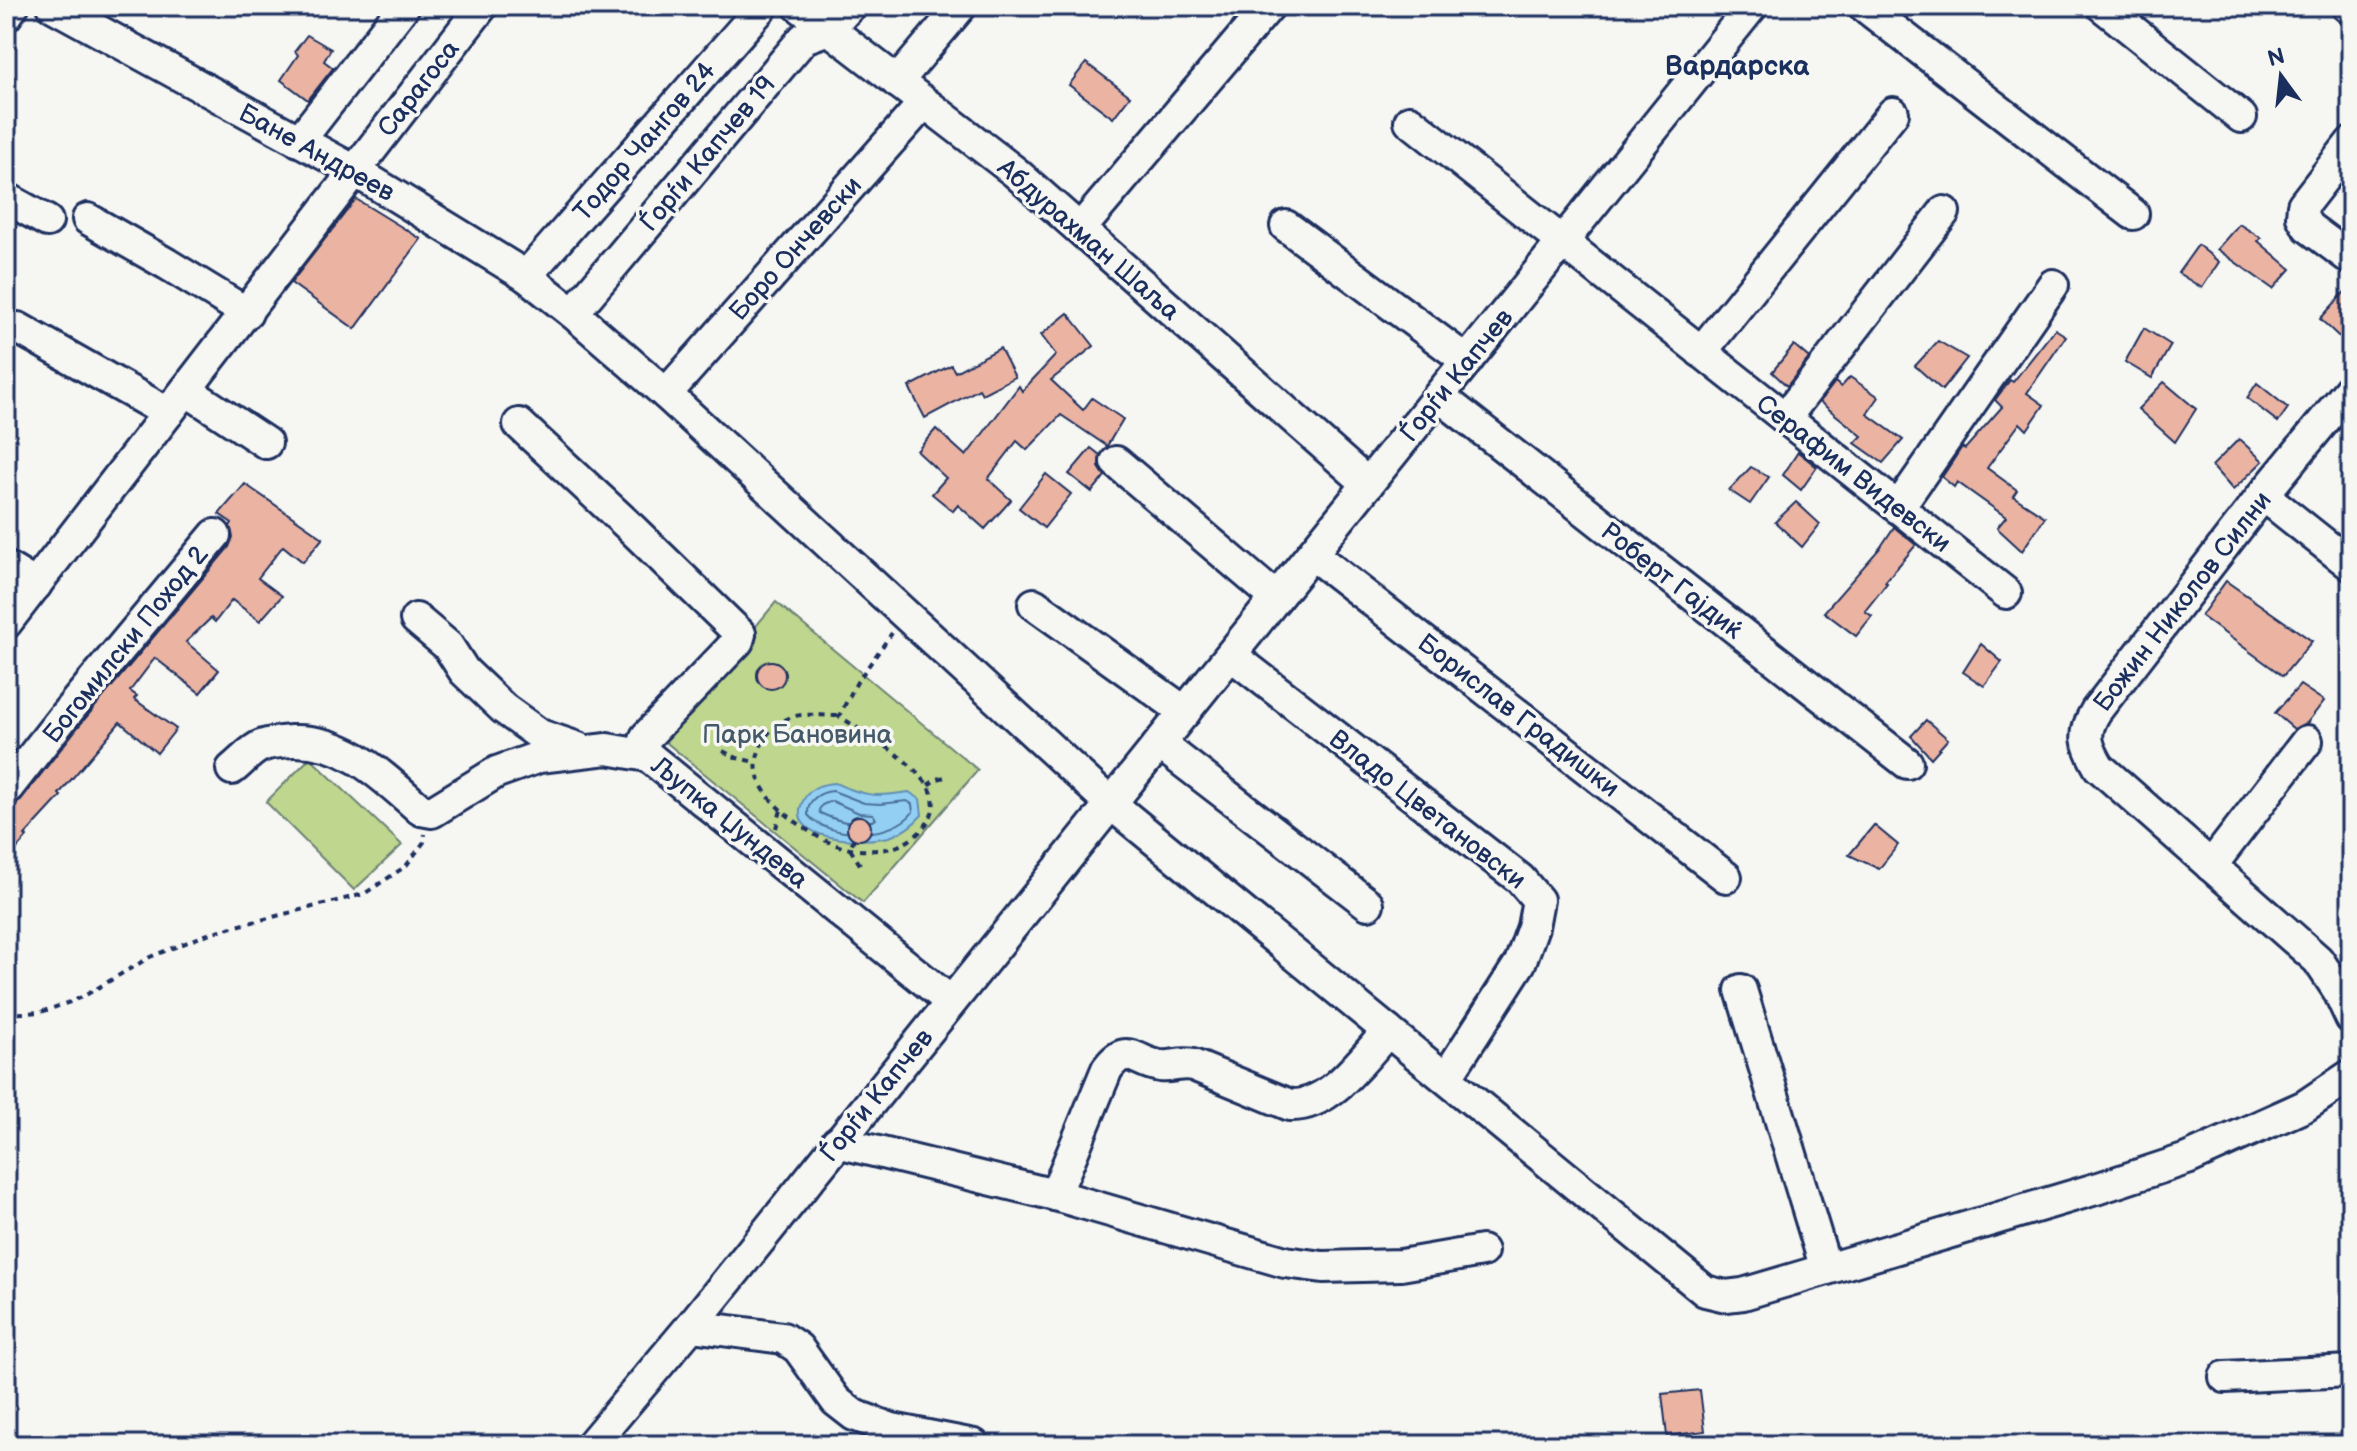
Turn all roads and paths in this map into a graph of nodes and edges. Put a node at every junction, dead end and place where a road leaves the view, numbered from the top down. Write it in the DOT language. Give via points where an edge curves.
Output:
graph roads {
  1 [pos="13,6"];
  2 [pos="53,6"];
  3 [pos="404,6"];
  4 [pos="482,6"];
  5 [pos="763,6"];
  6 [pos="799,6"];
  7 [pos="850,6"];
  8 [pos="961,6"];
  9 [pos="1269,6"];
  10 [pos="1752,6"];
  11 [pos="1864,6"];
  12 [pos="2102,6"];
  13 [pos="6,16"];
  14 [pos="829,29"];
  15 [pos="897,82"];
  16 [pos="924,103"];
  17 [pos="1893,113"];
  18 [pos="2241,117"];
  19 [pos="1410,121"];
  20 [pos="299,141"];
  21 [pos="2351,143"];
  22 [pos="355,171"];
  23 [pos="6,198"];
  24 [pos="1944,212"];
  25 [pos="2133,214"];
  26 [pos="88,219"];
  27 [pos="47,221"];
  28 [pos="1286,226"];
  29 [pos="1081,228"];
  30 [pos="1562,242"];
  31 [pos="2351,259"];
  32 [pos="526,276"];
  33 [pos="2053,285"];
  34 [pos="247,313"];
  35 [pos="573,313"];
  36 [pos="18,328"];
  37 [pos="1701,352"];
  38 [pos="1467,361"];
  39 [pos="2351,388"];
  40 [pos="666,394"];
  41 [pos="1439,396"];
  42 [pos="177,402"];
  43 [pos="1785,418"];
  44 [pos="519,424"];
  45 [pos="266,443"];
  46 [pos="1116,462"];
  47 [pos="1368,484"];
  48 [pos="2263,495"];
  49 [pos="1898,508"];
  50 [pos="215,535"];
  51 [pos="1312,554"];
  52 [pos="2351,565"];
  53 [pos="6,567"];
  54 [pos="36,585"];
  55 [pos="2006,593"];
  56 [pos="1276,598"];
  57 [pos="1034,604"];
  58 [pos="906,615"];
  59 [pos="416,619"];
  60 [pos="6,623"];
  61 [pos="1231,655"];
  62 [pos="1185,712"];
  63 [pos="839,716"];
  64 [pos="2307,741"];
  65 [pos="1160,744"];
  66 [pos="591,751"];
  67 [pos="723,751"];
  68 [pos="648,756"];
  69 [pos="755,762"];
  70 [pos="1907,763"];
  71 [pos="232,769"];
  72 [pos="949,776"];
  73 [pos="928,785"];
  74 [pos="6,790"];
  75 [pos="1111,804"];
  76 [pos="781,810"];
  77 [pos="427,812"];
  78 [pos="854,838"];
  79 [pos="850,849"];
  80 [pos="768,854"];
  81 [pos="2211,866"];
  82 [pos="863,869"];
  83 [pos="1726,877"];
  84 [pos="1368,904"];
  85 [pos="1741,990"];
  86 [pos="951,1002"];
  87 [pos="6,1014"];
  88 [pos="2351,1018"];
  89 [pos="1388,1031"];
  90 [pos="2351,1075"];
  91 [pos="1446,1078"];
  92 [pos="837,1142"];
  93 [pos="1055,1195"];
  94 [pos="1482,1251"];
  95 [pos="1826,1269"];
  96 [pos="691,1326"];
  97 [pos="2351,1371"];
  98 [pos="2225,1377"];
  99 [pos="591,1445"];
  100 [pos="974,1445"];
  1 -- 13 [label="street"];
  2 -- 20 [label="street, Бане Андреев"];
  3 -- 20 [label="street"];
  4 -- 22 [label="street, Сарагоса"];
  5 -- 32 [label="street, Тодор Чангов 24"];
  6 -- 14 [label="street, Абдурахман Шаља"];
  7 -- 14 [label="street, Ѓорѓи Капчев 19"];
  8 -- 15 [label="street"];
  9 -- 29 [label="street"];
  10 -- 30 [label="street, Ѓорѓи Капчев"];
  11 -- 25 [label="street"];
  12 -- 18 [label="street"];
  14 -- 15 [label="street, Абдурахман Шаља"];
  14 -- 35 [label="street, Ѓорѓи Капчев 19" via="804,38"];
  15 -- 16 [label="street, Абдурахман Шаља"];
  16 -- 29 [label="street, Абдурахман Шаља"];
  16 -- 40 [label="street, Боро Ончевски"];
  17 -- 37 [label="street"];
  19 -- 30 [label="street, Серафим Видевски"];
  20 -- 22 [label="street, Бане Андреев"];
  21 -- 31 [label="street" via="2303,205 2302,217"];
  22 -- 32 [label="street, Бане Андреев"];
  22 -- 34 [label="street, Сарагоса"];
  23 -- 27 [label="street"];
  24 -- 43 [label="street"];
  26 -- 34 [label="street"];
  28 -- 38 [label="street"];
  29 -- 47 [label="street, Абдурахман Шаља"];
  30 -- 37 [label="street, Серафим Видевски"];
  30 -- 38 [label="street, Ѓорѓи Капчев"];
  32 -- 35 [label="street, Бане Андреев"];
  33 -- 49 [label="street"];
  34 -- 42 [label="street, Сарагоса"];
  35 -- 40 [label="street"];
  36 -- 42 [label="street"];
  37 -- 43 [label="street, Серафим Видевски"];
  38 -- 41 [label="street, Ѓорѓи Капчев"];
  39 -- 48 [label="street, Божин Николов Силни"];
  40 -- 58 [label="street"];
  41 -- 47 [label="street, Ѓорѓи Капчев"];
  41 -- 70 [label="street, Роберт Гајдиќ"];
  42 -- 45 [label="street"];
  42 -- 54 [label="street, Сарагоса"];
  43 -- 49 [label="street, Серафим Видевски"];
  44 -- 68 [label="street, Љупка Џундева" via="740,634 646,737 643,747"];
  46 -- 56 [label="street"];
  47 -- 51 [label="street, Ѓорѓи Капчев"];
  48 -- 52 [label="street"];
  48 -- 81 [label="street, Божин Николов Силни" via="2087,725 2091,754 2099,767"];
  49 -- 55 [label="street, Серафим Видевски"];
  50 -- 74 [label="street, Богомилски Поход 2"];
  51 -- 56 [label="street, Ѓорѓи Капчев"];
  51 -- 83 [label="street, Борислав Градишки"];
  53 -- 54 [label="street"];
  54 -- 60 [label="street, Сарагоса"];
  56 -- 61 [label="street, Ѓорѓи Капчев"];
  57 -- 62 [label="street"];
  58 -- 63 [label="path"];
  58 -- 75 [label="street"];
  59 -- 66 [label="street" via="448,646 478,685 525,725 558,743"];
  61 -- 62 [label="street, Ѓорѓи Капчев"];
  61 -- 91 [label="street, Владо Цветановски" via="1520,879 1538,900 1520,963"];
  62 -- 65 [label="street, Ѓорѓи Капчев"];
  63 -- 69 [label="path" via="797,715 779,723 767,734"];
  63 -- 73 [label="path" via="886,747"];
  64 -- 81 [label="street"];
  65 -- 75 [label="street, Ѓорѓи Капчев"];
  65 -- 84 [label="street"];
  66 -- 68 [label="street"];
  66 -- 77 [label="street" via="539,757 497,772"];
  67 -- 69 [label="path"];
  68 -- 80 [label="street, Љупка Џундева"];
  69 -- 76 [label="path" via="759,781"];
  71 -- 77 [label="street" via="258,746 313,741 365,762"];
  72 -- 73 [label="path"];
  73 -- 79 [label="path" via="935,802 920,833 897,846"];
  75 -- 86 [label="street, Ѓорѓи Капчев"];
  75 -- 89 [label="street"];
  76 -- 79 [label="path" via="812,835"];
  76 -- 80 [label="path"];
  77 -- 87 [label="path" via="424,842 406,866 364,894 213,932 150,957 70,1002 41,1012"];
  78 -- 79 [label="path"];
  79 -- 82 [label="path"];
  80 -- 86 [label="street, Љупка Џундева"];
  81 -- 88 [label="street, Божин Николов Силни" via="2318,960"];
  85 -- 95 [label="street"];
  86 -- 92 [label="street, Ѓорѓи Капчев"];
  89 -- 91 [label="street"];
  89 -- 93 [label="street" via="1337,1086 1299,1106 1193,1065 1155,1066 1128,1054 1115,1058"];
  90 -- 95 [label="street" via="2305,1106 2187,1159"];
  91 -- 95 [label="street" via="1705,1291 1743,1294"];
  92 -- 93 [label="street"];
  92 -- 96 [label="street, Ѓорѓи Капчев"];
  93 -- 94 [label="street" via="1285,1262 1323,1267 1401,1265"];
  96 -- 99 [label="street, Ѓорѓи Капчев"];
  96 -- 100 [label="street" via="783,1338 798,1348 836,1401 854,1415 892,1429"];
  97 -- 98 [label="street"];
}
